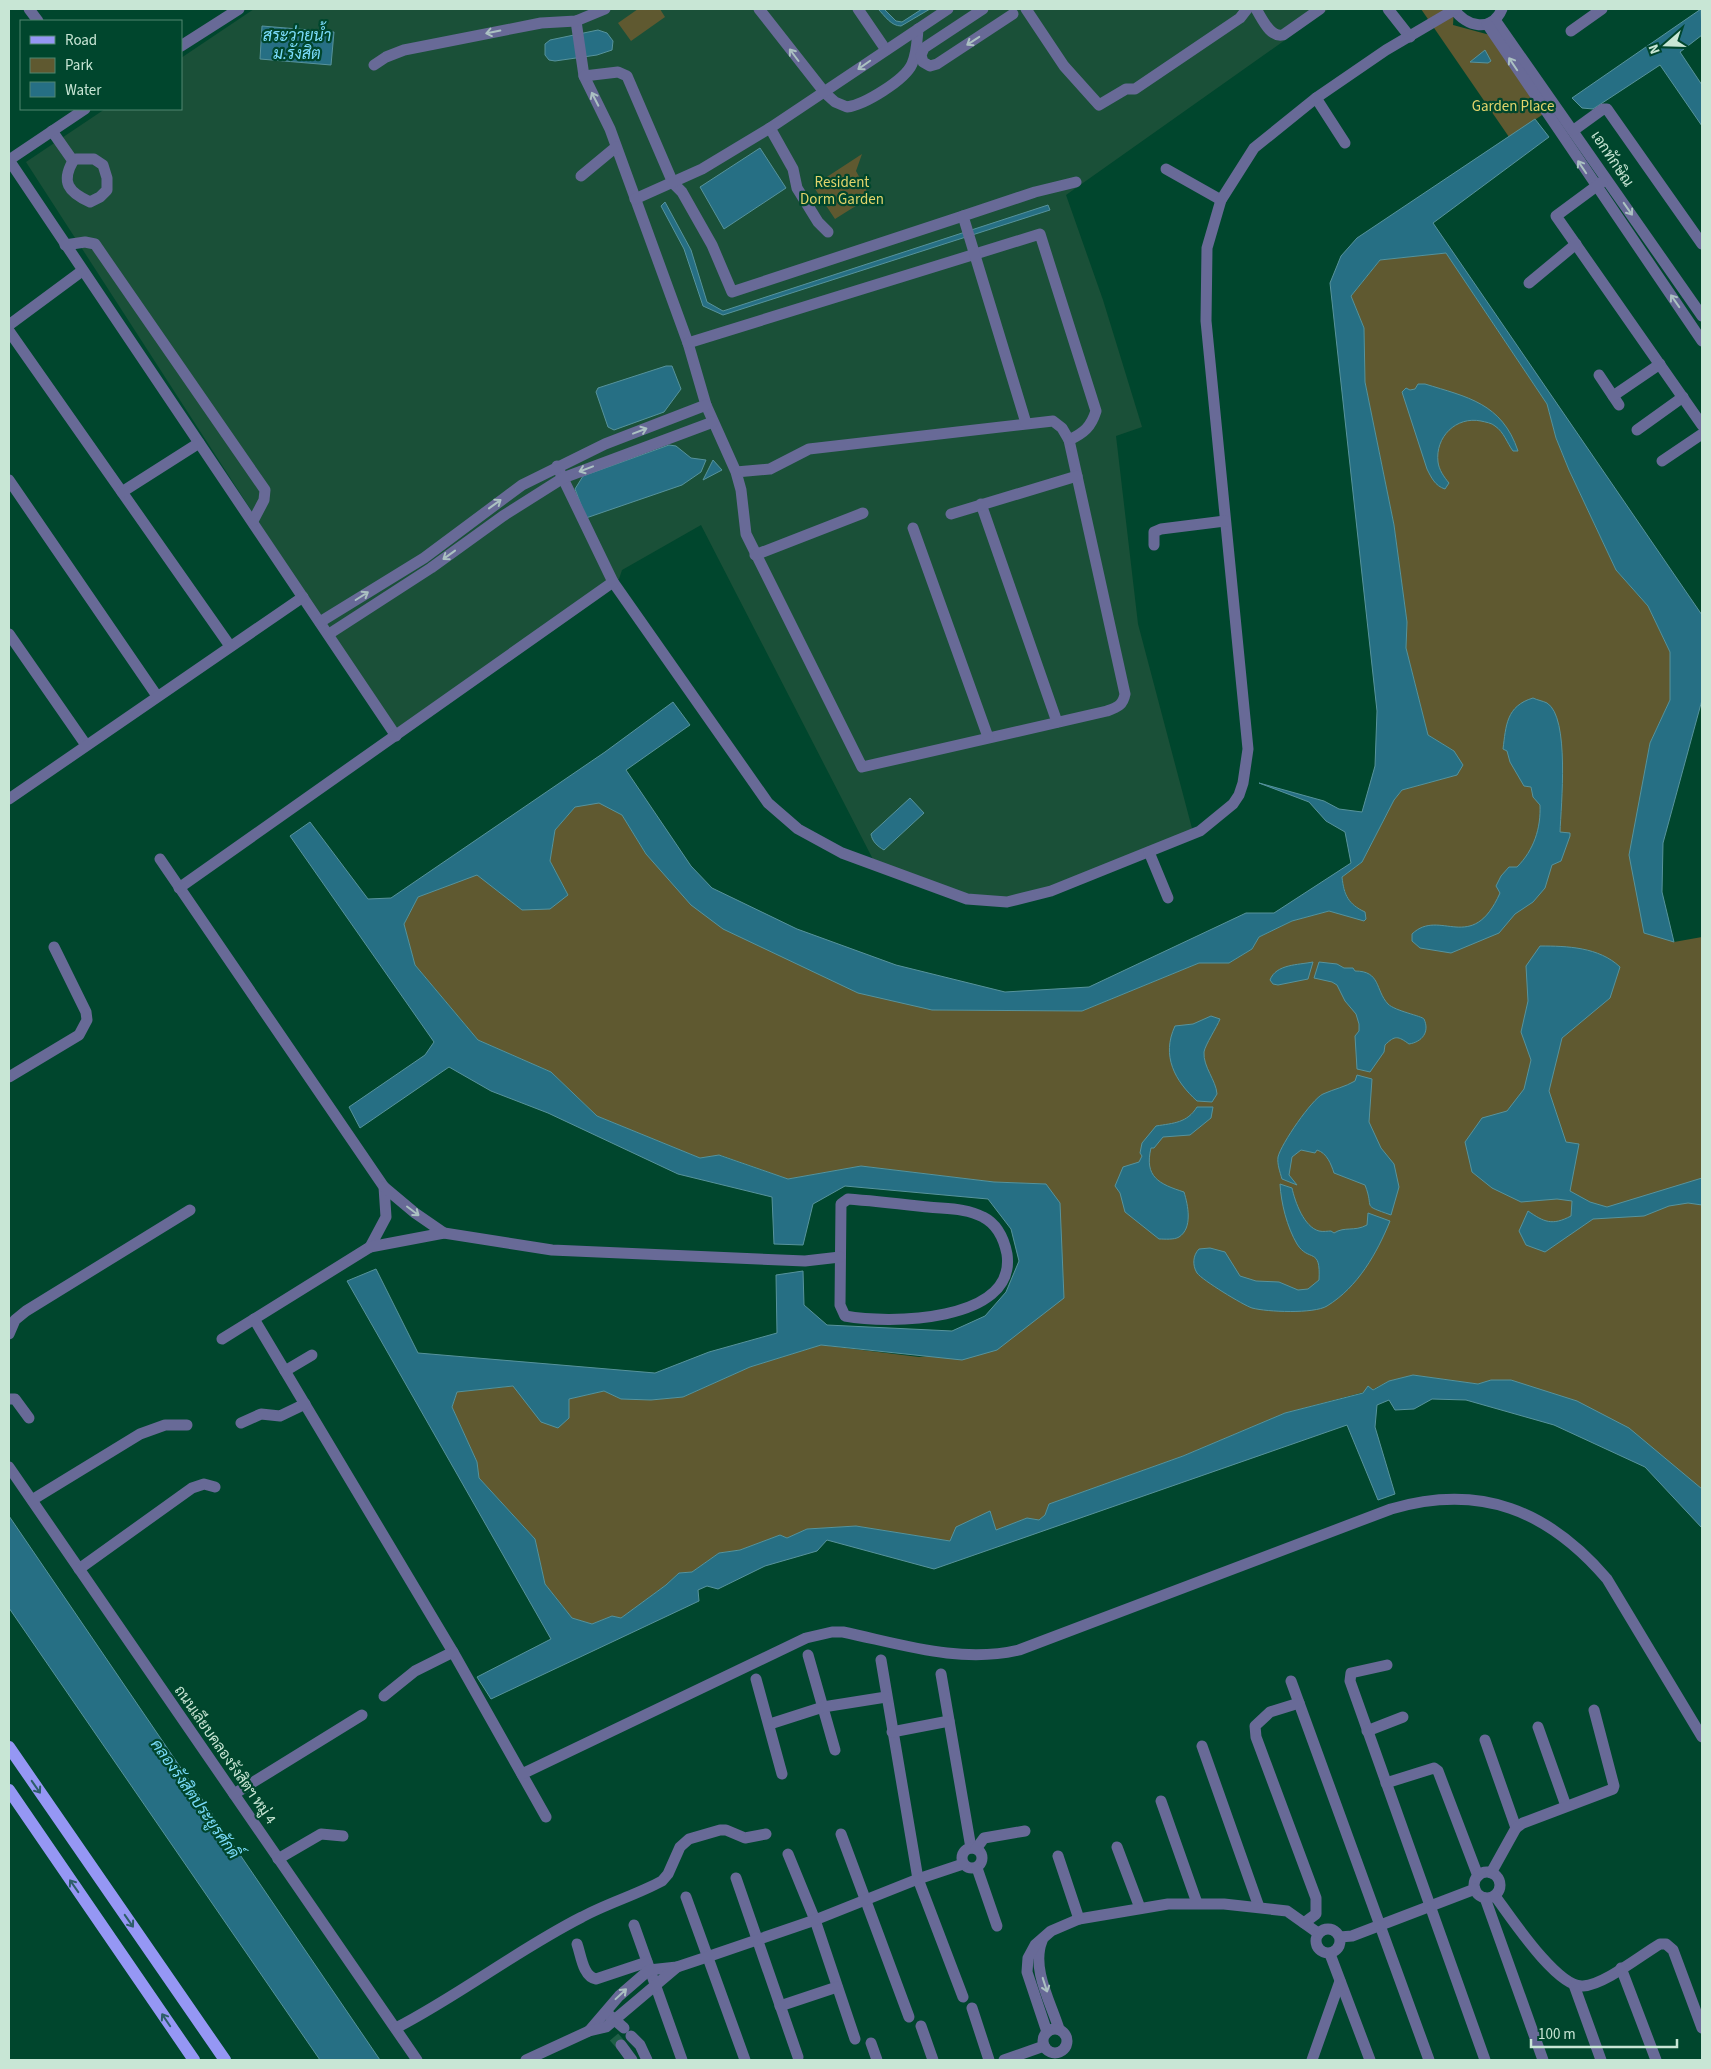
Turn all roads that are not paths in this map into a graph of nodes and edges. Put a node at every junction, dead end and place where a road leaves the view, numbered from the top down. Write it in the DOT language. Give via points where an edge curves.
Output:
graph roads {
  1 [pos="29,9"];
  2 [pos="240,9"];
  3 [pos="605,9"];
  4 [pos="759,9"];
  5 [pos="858,9"];
  6 [pos="948,9"];
  7 [pos="984,9"];
  8 [pos="1026,9"];
  9 [pos="1247,9"];
  10 [pos="1256,9"];
  11 [pos="1320,9"];
  12 [pos="1388,9"];
  13 [pos="1454,9"];
  14 [pos="1502,9"];
  15 [pos="1602,9"];
  16 [pos="1015,10"];
  17 [pos="37,20"];
  18 [pos="1491,22"];
  19 [pos="577,27"];
  20 [pos="918,29"];
  21 [pos="1571,30"];
  22 [pos="1410,37"];
  23 [pos="182,45"];
  24 [pos="886,50"];
  25 [pos="374,65"];
  26 [pos="583,72"];
  27 [pos="825,93"];
  28 [pos="1316,98"];
  29 [pos="83,110"];
  30 [pos="1555,116"];
  31 [pos="770,128"];
  32 [pos="52,130"];
  33 [pos="1574,130"];
  34 [pos="1345,143"];
  35 [pos="616,147"];
  36 [pos="9,160"];
  37 [pos="73,161"];
  38 [pos="1166,169"];
  39 [pos="581,176"];
  40 [pos="1607,178"];
  41 [pos="1076,182"];
  42 [pos="673,183"];
  43 [pos="1596,187"];
  44 [pos="635,199"];
  45 [pos="1221,200"];
  46 [pos="964,220"];
  47 [pos="828,232"];
  48 [pos="1576,244"];
  49 [pos="1702,244"];
  50 [pos="65,245"];
  51 [pos="976,255"];
  52 [pos="82,272"];
  53 [pos="1528,283"];
  54 [pos="1702,316"];
  55 [pos="9,325"];
  56 [pos="9,331"];
  57 [pos="1702,341"];
  58 [pos="688,343"];
  59 [pos="1660,364"];
  60 [pos="1599,375"];
  61 [pos="1683,397"];
  62 [pos="706,405"];
  63 [pos="713,422"];
  64 [pos="1026,423"];
  65 [pos="1702,425"];
  66 [pos="1637,430"];
  67 [pos="1702,434"];
  68 [pos="1069,440"];
  69 [pos="199,443"];
  70 [pos="1662,461"];
  71 [pos="558,466"];
  72 [pos="736,472"];
  73 [pos="1077,476"];
  74 [pos="562,478"];
  75 [pos="9,480"];
  76 [pos="122,492"];
  77 [pos="981,504"];
  78 [pos="863,513"];
  79 [pos="951,514"];
  80 [pos="253,521"];
  81 [pos="1225,521"];
  82 [pos="913,528"];
  83 [pos="1154,545"];
  84 [pos="756,555"];
  85 [pos="613,582"];
  86 [pos="303,597"];
  87 [pos="320,622"];
  88 [pos="9,634"];
  89 [pos="329,634"];
  90 [pos="230,646"];
  91 [pos="157,696"];
  92 [pos="1057,722"];
  93 [pos="396,736"];
  94 [pos="988,737"];
  95 [pos="86,745"];
  96 [pos="10,796"];
  97 [pos="1149,852"];
  98 [pos="160,859"];
  99 [pos="179,888"];
  100 [pos="1168,898"];
  101 [pos="54,947"];
  102 [pos="9,1076"];
  103 [pos="384,1187"];
  104 [pos="190,1210"];
  105 [pos="444,1233"];
  106 [pos="370,1247"];
  107 [pos="840,1257"];
  108 [pos="254,1319"];
  109 [pos="9,1334"];
  110 [pos="222,1339"];
  111 [pos="312,1355"];
  112 [pos="285,1371"];
  113 [pos="9,1399"];
  114 [pos="305,1404"];
  115 [pos="29,1418"];
  116 [pos="241,1423"];
  117 [pos="186,1425"];
  118 [pos="9,1466"];
  119 [pos="215,1487"];
  120 [pos="32,1500"];
  121 [pos="79,1569"];
  122 [pos="453,1652"];
  123 [pos="808,1655"];
  124 [pos="881,1660"];
  125 [pos="1387,1665"];
  126 [pos="941,1674"];
  127 [pos="756,1679"];
  128 [pos="1291,1681"];
  129 [pos="384,1696"];
  130 [pos="886,1697"];
  131 [pos="1299,1703"];
  132 [pos="824,1707"];
  133 [pos="1594,1710"];
  134 [pos="362,1715"];
  135 [pos="1403,1716"];
  136 [pos="949,1721"];
  137 [pos="770,1724"];
  138 [pos="1538,1727"];
  139 [pos="1367,1731"];
  140 [pos="892,1732"];
  141 [pos="1702,1737"];
  142 [pos="1485,1740"];
  143 [pos="1202,1746"];
  144 [pos="9,1747"];
  145 [pos="835,1750"];
  146 [pos="522,1774"];
  147 [pos="782,1774"];
  148 [pos="1386,1783"];
  149 [pos="9,1790"];
  150 [pos="234,1794"];
  151 [pos="1161,1802"];
  152 [pos="1566,1806"];
  153 [pos="546,1817"];
  154 [pos="1516,1828"];
  155 [pos="1025,1830"];
  156 [pos="766,1834"];
  157 [pos="841,1834"];
  158 [pos="343,1836"];
  159 [pos="1117,1847"];
  160 [pos="973,1848"];
  161 [pos="788,1854"];
  162 [pos="1058,1856"];
  163 [pos="278,1859"];
  164 [pos="963,1864"];
  165 [pos="976,1868"];
  166 [pos="1491,1873"];
  167 [pos="1478,1876"];
  168 [pos="736,1878"];
  169 [pos="918,1878"];
  170 [pos="1475,1889"];
  171 [pos="686,1896"];
  172 [pos="1490,1897"];
  173 [pos="867,1900"];
  174 [pos="1197,1903"];
  175 [pos="1259,1907"];
  176 [pos="1430,1907"];
  177 [pos="1140,1908"];
  178 [pos="1079,1919"];
  179 [pos="815,1920"];
  180 [pos="1304,1923"];
  181 [pos="634,1925"];
  182 [pos="997,1926"];
  183 [pos="1380,1926"];
  184 [pos="1318,1933"];
  185 [pos="1340,1938"];
  186 [pos="757,1940"];
  187 [pos="577,1944"];
  188 [pos="1330,1954"];
  189 [pos="707,1957"];
  190 [pos="648,1966"];
  191 [pos="677,1967"];
  192 [pos="1621,1968"];
  193 [pos="1340,1981"];
  194 [pos="654,1985"];
  195 [pos="837,1986"];
  196 [pos="1574,1986"];
  197 [pos="963,1997"];
  198 [pos="780,2006"];
  199 [pos="972,2008"];
  200 [pos="909,2017"];
  201 [pos="608,2019"];
  202 [pos="921,2026"];
  203 [pos="396,2028"];
  204 [pos="1702,2028"];
  205 [pos="1053,2030"];
  206 [pos="589,2031"];
  207 [pos="856,2039"];
  208 [pos="871,2043"];
  209 [pos="1048,2053"];
  210 [pos="798,2057"];
  211 [pos="194,2060"];
  212 [pos="225,2060"];
  213 [pos="418,2060"];
  214 [pos="526,2060"];
  215 [pos="632,2060"];
  216 [pos="647,2060"];
  217 [pos="682,2060"];
  218 [pos="745,2060"];
  219 [pos="877,2060"];
  220 [pos="933,2060"];
  221 [pos="989,2060"];
  222 [pos="1004,2060"];
  223 [pos="1312,2060"];
  224 [pos="1370,2060"];
  225 [pos="1429,2060"];
  226 [pos="1485,2060"];
  227 [pos="1543,2060"];
  228 [pos="1601,2060"];
  229 [pos="1656,2060"];
  1 -- 17 [label="street"];
  2 -- 23 [label="street"];
  3 -- 19 [label="street"];
  27 -- 4 [label="street, one-way"];
  5 -- 24 [label="street"];
  6 -- 20 [label="street"];
  16 -- 7 [label="street, one-way" via="937,64 930,66 923,62 924,48"];
  8 -- 9 [label="street" via="1064,66 1099,105 1126,89 1135,89 1240,18"];
  10 -- 11 [label="street" via="1272,33 1278,36"];
  12 -- 22 [label="street"];
  13 -- 18 [label="street" via="1462,20 1474,26"];
  13 -- 22 [label="street"];
  14 -- 18 [label="street"];
  15 -- 21 [label="street"];
  18 -- 30 [label="street, เอกทักษิณ"];
  19 -- 25 [label="street, one-way" via="541,23 404,50"];
  19 -- 26 [label="street"];
  20 -- 24 [label="street"];
  20 -- 27 [label="street" via="908,72 886,88 847,107"];
  22 -- 28 [label="street"];
  24 -- 27 [label="street, one-way"];
  35 -- 26 [label="street, one-way"];
  26 -- 42 [label="street" via="618,72 627,76"];
  27 -- 31 [label="street"];
  28 -- 34 [label="street"];
  28 -- 45 [label="street" via="1254,148"];
  29 -- 32 [label="street"];
  30 -- 33 [label="street, เอกทักษิณ"];
  43 -- 30 [label="street, one-way"];
  31 -- 42 [label="street"];
  31 -- 47 [label="street" via="793,169 797,188"];
  32 -- 36 [label="street"];
  32 -- 37 [label="street"];
  33 -- 40 [label="street, เอกทักษิณ"];
  33 -- 49 [label="street" via="1607,109"];
  35 -- 39 [label="street"];
  35 -- 44 [label="street"];
  36 -- 50 [label="street"];
  38 -- 45 [label="street"];
  40 -- 43 [label="street"];
  40 -- 54 [label="street, เอกทักษิณ, one-way"];
  41 -- 46 [label="street" via="1035,192"];
  42 -- 44 [label="street"];
  42 -- 46 [label="street" via="682,192 712,245 732,292"];
  43 -- 48 [label="street" via="1555,214"];
  57 -- 43 [label="street, one-way"];
  44 -- 58 [label="street"];
  45 -- 81 [label="street" via="1207,248 1206,302"];
  46 -- 51 [label="street"];
  48 -- 53 [label="street"];
  48 -- 59 [label="street"];
  50 -- 52 [label="street"];
  50 -- 80 [label="street" via="94,244 265,490 264,500"];
  51 -- 58 [label="street"];
  51 -- 64 [label="street"];
  51 -- 68 [label="street" via="1040,234 1096,411 1092,424"];
  52 -- 55 [label="street"];
  52 -- 69 [label="street"];
  56 -- 76 [label="street"];
  58 -- 62 [label="street"];
  59 -- 60 [label="street" via="1616,400"];
  59 -- 61 [label="street"];
  61 -- 65 [label="street"];
  61 -- 66 [label="street"];
  62 -- 63 [label="street"];
  71 -- 62 [label="street, one-way" via="604,444"];
  63 -- 72 [label="street"];
  63 -- 74 [label="street, one-way"];
  64 -- 68 [label="street" via="1053,421"];
  64 -- 72 [label="street" via="809,449 770,469"];
  67 -- 70 [label="street"];
  68 -- 73 [label="street"];
  69 -- 76 [label="street"];
  69 -- 80 [label="street"];
  71 -- 74 [label="street"];
  87 -- 71 [label="street, one-way" via="424,558 522,485"];
  72 -- 84 [label="street" via="746,534"];
  73 -- 77 [label="street"];
  73 -- 92 [label="street" via="1125,694 1124,701 1115,708"];
  74 -- 85 [label="street"];
  74 -- 89 [label="street, one-way"];
  75 -- 91 [label="street"];
  76 -- 90 [label="street"];
  77 -- 79 [label="street"];
  77 -- 92 [label="street"];
  78 -- 84 [label="street"];
  80 -- 86 [label="street"];
  81 -- 83 [label="street" via="1161,528 1154,532"];
  81 -- 97 [label="street" via="1247,729 1243,783 1233,804 1215,821 1200,832"];
  82 -- 94 [label="street"];
  84 -- 94 [label="street" via="862,767"];
  85 -- 93 [label="street"];
  85 -- 97 [label="street" via="768,803 798,829 822,843 939,890 990,902 1007,902 1046,893"];
  86 -- 87 [label="street"];
  86 -- 90 [label="street"];
  87 -- 89 [label="street"];
  88 -- 95 [label="street"];
  89 -- 93 [label="street"];
  90 -- 91 [label="street"];
  91 -- 95 [label="street"];
  92 -- 94 [label="street"];
  93 -- 99 [label="street"];
  95 -- 96 [label="street"];
  97 -- 100 [label="street"];
  98 -- 99 [label="street"];
  99 -- 103 [label="street"];
  101 -- 102 [label="street" via="87,1020 79,1035"];
  103 -- 105 [label="street, one-way"];
  103 -- 106 [label="street" via="386,1217"];
  104 -- 109 [label="street" via="26,1311 15,1320"];
  105 -- 106 [label="street"];
  105 -- 107 [label="street" via="552,1250 805,1261"];
  106 -- 108 [label="street"];
  107 -- 107 [label="street" via="841,1204 848,1199 977,1214 995,1226 1008,1260 996,1290 980,1304 965,1310 912,1318 851,1317 840,1310"];
  108 -- 110 [label="street"];
  108 -- 112 [label="street"];
  111 -- 112 [label="street"];
  112 -- 114 [label="street"];
  113 -- 115 [label="street" via="15,1399"];
  114 -- 116 [label="street" via="280,1416 260,1414"];
  114 -- 122 [label="street"];
  117 -- 120 [label="street" via="165,1425 140,1434"];
  118 -- 120 [label="street, ถนนเลียบคลองรังสิตฯ หมู่ 4"];
  119 -- 121 [label="street" via="204,1484 192,1488"];
  120 -- 121 [label="street, ถนนเลียบคลองรังสิตฯ หมู่ 4"];
  121 -- 150 [label="street, ถนนเลียบคลองรังสิตฯ หมู่ 4"];
  122 -- 129 [label="street" via="415,1671"];
  122 -- 146 [label="street"];
  123 -- 132 [label="street"];
  124 -- 130 [label="street"];
  125 -- 139 [label="street" via="1355,1672 1349,1677"];
  126 -- 136 [label="street"];
  127 -- 137 [label="street"];
  128 -- 131 [label="street"];
  130 -- 132 [label="street"];
  130 -- 140 [label="street"];
  131 -- 180 [label="street" via="1270,1712 1255,1726 1256,1737 1316,1898 1316,1914"];
  131 -- 183 [label="street"];
  132 -- 137 [label="street"];
  132 -- 145 [label="street"];
  133 -- 152 [label="street" via="1614,1786 1609,1792"];
  134 -- 150 [label="street"];
  135 -- 139 [label="street"];
  136 -- 140 [label="street"];
  136 -- 160 [label="street"];
  137 -- 147 [label="street"];
  138 -- 152 [label="street"];
  139 -- 148 [label="street"];
  140 -- 169 [label="street"];
  141 -- 146 [label="street" via="1607,1578 1588,1556 1546,1524 1511,1508 1437,1499 1391,1509 1019,1650 997,1655 954,1656 843,1632 806,1638"];
  142 -- 154 [label="street"];
  143 -- 175 [label="street"];
  144 -- 212 [label="main road, one-way"];
  146 -- 153 [label="street"];
  148 -- 167 [label="street" via="1424,1770 1434,1768 1438,1771"];
  148 -- 176 [label="street"];
  211 -- 149 [label="main road, one-way"];
  150 -- 163 [label="street, ถนนเลียบคลองรังสิตฯ หมู่ 4"];
  151 -- 174 [label="street"];
  152 -- 154 [label="street"];
  154 -- 166 [label="street"];
  155 -- 160 [label="street" via="984,1838"];
  156 -- 203 [label="street" via="745,1838 720,1830 689,1839 680,1847 662,1881 582,1916 477,1979 449,2000"];
  157 -- 173 [label="street"];
  158 -- 163 [label="street" via="321,1834"];
  159 -- 177 [label="street"];
  160 -- 164 [label="street" via="963,1854"];
  160 -- 165 [label="street" via="982,1856 982,1863"];
  161 -- 179 [label="street"];
  162 -- 178 [label="street"];
  163 -- 203 [label="street, ถนนเลียบคลองรังสิตฯ หมู่ 4"];
  164 -- 165 [label="street"];
  164 -- 169 [label="street"];
  165 -- 182 [label="street"];
  166 -- 167 [label="street"];
  166 -- 172 [label="street" via="1500,1883"];
  167 -- 170 [label="street"];
  168 -- 186 [label="street"];
  169 -- 173 [label="street"];
  169 -- 197 [label="street"];
  170 -- 172 [label="street"];
  170 -- 176 [label="street"];
  171 -- 189 [label="street"];
  172 -- 196 [label="street" via="1561,1977"];
  172 -- 227 [label="street"];
  173 -- 179 [label="street"];
  173 -- 200 [label="street"];
  174 -- 175 [label="street"];
  174 -- 177 [label="street"];
  175 -- 180 [label="street" via="1287,1911"];
  176 -- 183 [label="street"];
  176 -- 226 [label="street"];
  177 -- 178 [label="street"];
  178 -- 205 [label="street" via="1051,1931 1035,1945 1028,1958 1027,1972"];
  179 -- 186 [label="street"];
  179 -- 195 [label="street"];
  180 -- 184 [label="street"];
  181 -- 190 [label="street"];
  183 -- 185 [label="street"];
  183 -- 225 [label="street"];
  184 -- 185 [label="street" via="1330,1929"];
  184 -- 188 [label="street" via="1317,1948"];
  185 -- 188 [label="street" via="1337,1950"];
  186 -- 189 [label="street"];
  186 -- 198 [label="street"];
  187 -- 190 [label="street" via="591,1978"];
  188 -- 193 [label="street"];
  189 -- 191 [label="street"];
  189 -- 218 [label="street"];
  190 -- 191 [label="street"];
  190 -- 194 [label="street"];
  201 -- 190 [label="street, one-way" via="619,1996"];
  191 -- 194 [label="street"];
  192 -- 196 [label="street" via="1585,1986"];
  192 -- 204 [label="street" via="1660,1944 1666,1944 1673,1950"];
  192 -- 229 [label="street"];
  193 -- 223 [label="street"];
  193 -- 224 [label="street"];
  194 -- 201 [label="street"];
  194 -- 217 [label="street"];
  195 -- 198 [label="street"];
  195 -- 207 [label="street"];
  196 -- 228 [label="street"];
  198 -- 210 [label="street"];
  199 -- 221 [label="street"];
  201 -- 206 [label="street"];
  201 -- 206 [label="street" via="596,2019"];
  201 -- 215 [label="street" via="617,2041"];
  201 -- 216 [label="street" via="628,2032 640,2045"];
  202 -- 220 [label="street"];
  203 -- 213 [label="street, ถนนเลียบคลองรังสิตฯ หมู่ 4"];
  205 -- 209 [label="street" via="1043,2038"];
  205 -- 209 [label="street" via="1068,2038 1067,2046 1062,2052"];
  206 -- 214 [label="street"];
  208 -- 219 [label="street"];
  209 -- 222 [label="street"];
}
